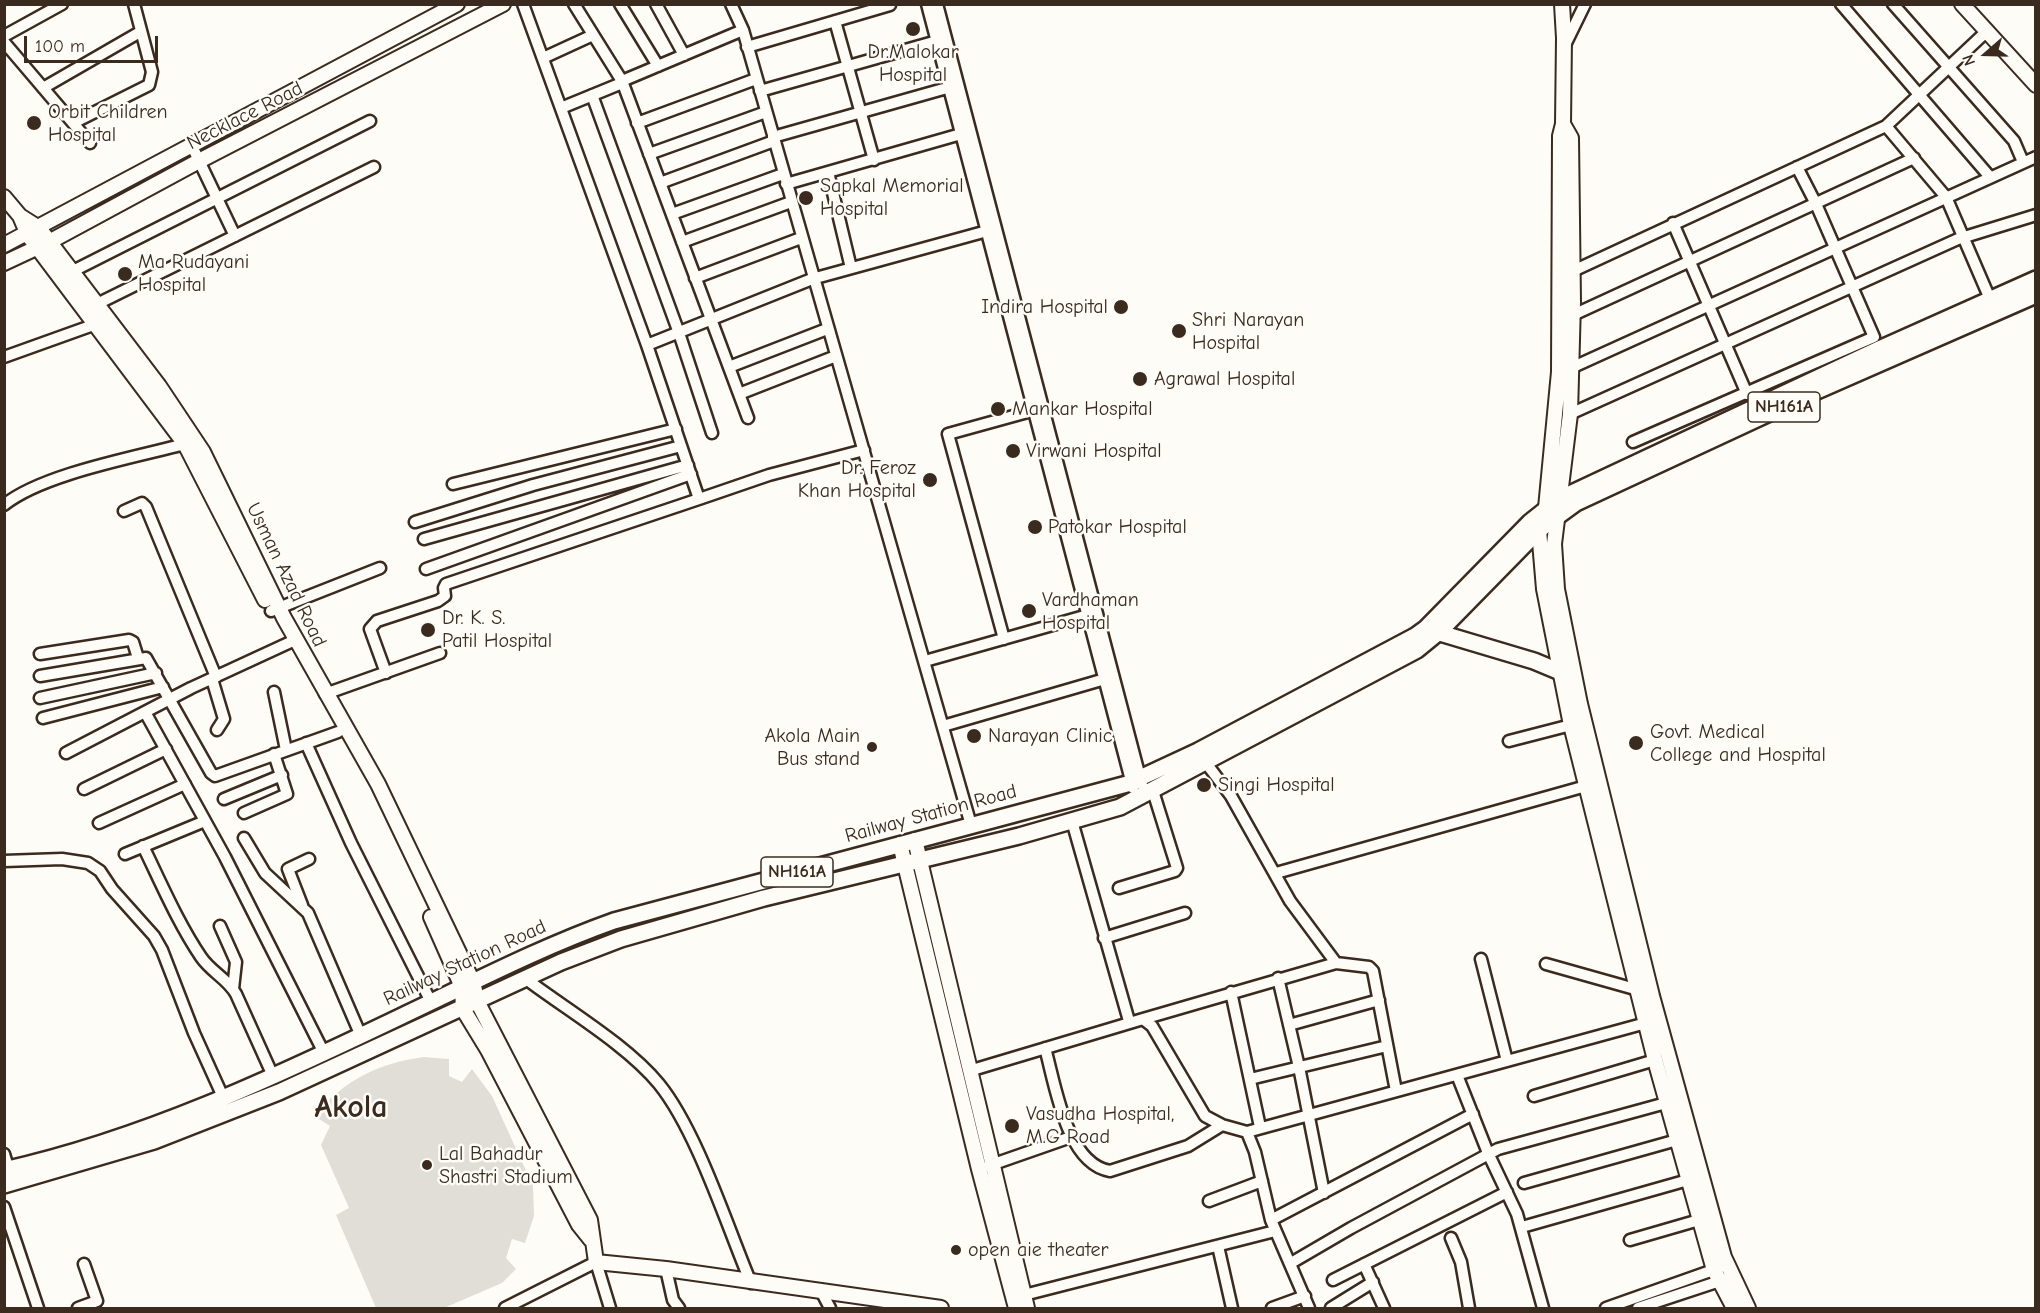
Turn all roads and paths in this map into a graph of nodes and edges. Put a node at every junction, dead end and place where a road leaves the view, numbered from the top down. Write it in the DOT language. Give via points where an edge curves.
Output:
graph roads {
  1 [pos="62,4"];
  2 [pos="134,4"];
  3 [pos="457,4"];
  4 [pos="503,4"];
  5 [pos="524,4"];
  6 [pos="620,4"];
  7 [pos="656,4"];
  8 [pos="731,4"];
  9 [pos="927,4"];
  10 [pos="937,4"];
  11 [pos="1562,4"];
  12 [pos="1585,4"];
  13 [pos="1893,4"];
  14 [pos="1962,4"];
  15 [pos="890,5"];
  16 [pos="578,6"];
  17 [pos="1846,6"];
  18 [pos="835,21"];
  19 [pos="743,30"];
  20 [pos="1987,31"];
  21 [pos="140,32"];
  22 [pos="593,35"];
  23 [pos="4,36"];
  24 [pos="937,41"];
  25 [pos="4,42"];
  26 [pos="747,47"];
  27 [pos="1564,48"];
  28 [pos="684,55"];
  29 [pos="543,58"];
  30 [pos="658,66"];
  31 [pos="848,67"];
  32 [pos="1949,67"];
  33 [pos="756,79"];
  34 [pos="622,82"];
  35 [pos="2036,85"];
  36 [pos="953,86"];
  37 [pos="43,88"];
  38 [pos="760,91"];
  39 [pos="1920,94"];
  40 [pos="592,95"];
  41 [pos="561,108"];
  42 [pos="765,112"];
  43 [pos="860,113"];
  44 [pos="370,122"];
  45 [pos="73,123"];
  46 [pos="637,123"];
  47 [pos="1563,124"];
  48 [pos="1886,126"];
  49 [pos="961,134"];
  50 [pos="773,139"];
  51 [pos="90,143"];
  52 [pos="192,144"];
  53 [pos="649,154"];
  54 [pos="2036,157"];
  55 [pos="1914,158"];
  56 [pos="874,160"];
  57 [pos="199,161"];
  58 [pos="2023,162"];
  59 [pos="1797,166"];
  60 [pos="374,167"];
  61 [pos="828,172"];
  62 [pos="1990,177"];
  63 [pos="785,179"];
  64 [pos="660,183"];
  65 [pos="4,197"];
  66 [pos="1946,197"];
  67 [pos="218,200"];
  68 [pos="791,202"];
  69 [pos="1816,204"];
  70 [pos="672,214"];
  71 [pos="2036,215"];
  72 [pos="1673,223"];
  73 [pos="987,231"];
  74 [pos="34,232"];
  75 [pos="235,236"];
  76 [pos="1964,237"];
  77 [pos="801,238"];
  78 [pos="682,242"];
  79 [pos="4,245"];
  80 [pos="43,245"];
  81 [pos="1834,248"];
  82 [pos="4,263"];
  83 [pos="1689,263"];
  84 [pos="851,268"];
  85 [pos="1573,271"];
  86 [pos="71,272"];
  87 [pos="695,278"];
  88 [pos="812,279"];
  89 [pos="2036,279"];
  90 [pos="1851,287"];
  91 [pos="2036,295"];
  92 [pos="1990,299"];
  93 [pos="1707,305"];
  94 [pos="90,308"];
  95 [pos="1573,315"];
  96 [pos="712,321"];
  97 [pos="96,324"];
  98 [pos="827,329"];
  99 [pos="679,333"];
  100 [pos="1724,343"];
  101 [pos="647,345"];
  102 [pos="836,356"];
  103 [pos="4,357"];
  104 [pos="729,367"];
  105 [pos="1571,368"];
  106 [pos="739,394"];
  107 [pos="1747,394"];
  108 [pos="1035,410"];
  109 [pos="1570,414"];
  110 [pos="748,418"];
  111 [pos="676,429"];
  112 [pos="712,433"];
  113 [pos="1633,442"];
  114 [pos="185,444"];
  115 [pos="681,446"];
  116 [pos="864,450"];
  117 [pos="689,470"];
  118 [pos="453,484"];
  119 [pos="699,499"];
  120 [pos="4,505"];
  121 [pos="1555,507"];
  122 [pos="124,511"];
  123 [pos="415,522"];
  124 [pos="1539,530"];
  125 [pos="424,539"];
  126 [pos="380,568"];
  127 [pos="426,569"];
  128 [pos="275,610"];
  129 [pos="1088,615"];
  130 [pos="1432,630"];
  131 [pos="1004,639"];
  132 [pos="291,642"];
  133 [pos="440,653"];
  134 [pos="40,654"];
  135 [pos="138,658"];
  136 [pos="925,661"];
  137 [pos="1558,671"];
  138 [pos="156,673"];
  139 [pos="386,673"];
  140 [pos="40,676"];
  141 [pos="214,678"];
  142 [pos="1105,679"];
  143 [pos="164,687"];
  144 [pos="274,693"];
  145 [pos="325,694"];
  146 [pos="40,698"];
  147 [pos="170,699"];
  148 [pos="145,712"];
  149 [pos="44,718"];
  150 [pos="1571,725"];
  151 [pos="943,726"];
  152 [pos="217,730"];
  153 [pos="338,732"];
  154 [pos="1509,741"];
  155 [pos="306,743"];
  156 [pos="166,749"];
  157 [pos="286,750"];
  158 [pos="66,753"];
  159 [pos="274,754"];
  160 [pos="1206,763"];
  161 [pos="282,775"];
  162 [pos="1136,780"];
  163 [pos="185,784"];
  164 [pos="1586,786"];
  165 [pos="84,789"];
  166 [pos="1145,796"];
  167 [pos="224,799"];
  168 [pos="244,813"];
  169 [pos="205,821"];
  170 [pos="1072,821"];
  171 [pos="99,823"];
  172 [pos="971,825"];
  173 [pos="244,838"];
  174 [pos="907,842"];
  175 [pos="143,846"];
  176 [pos="125,854"];
  177 [pos="309,859"];
  178 [pos="4,861"];
  179 [pos="913,862"];
  180 [pos="1276,873"];
  181 [pos="1119,888"];
  182 [pos="303,908"];
  183 [pos="1185,913"];
  184 [pos="220,926"];
  185 [pos="1104,938"];
  186 [pos="1481,959"];
  187 [pos="1336,963"];
  188 [pos="1546,964"];
  189 [pos="1278,978"];
  190 [pos="526,979"];
  191 [pos="467,985"];
  192 [pos="233,989"];
  193 [pos="1644,991"];
  194 [pos="1231,992"];
  195 [pos="1378,1000"];
  196 [pos="431,1002"];
  197 [pos="478,1002"];
  198 [pos="463,1009"];
  199 [pos="1143,1019"];
  200 [pos="1129,1021"];
  201 [pos="1646,1023"];
  202 [pos="1289,1025"];
  203 [pos="361,1036"];
  204 [pos="1388,1046"];
  205 [pos="1045,1048"];
  206 [pos="324,1053"];
  207 [pos="1654,1060"];
  208 [pos="1507,1061"];
  209 [pos="1299,1066"];
  210 [pos="969,1071"];
  211 [pos="1457,1075"];
  212 [pos="273,1076"];
  213 [pos="1250,1079"];
  214 [pos="1396,1090"];
  215 [pos="1534,1096"];
  216 [pos="223,1097"];
  217 [pos="1666,1103"];
  218 [pos="525,1107"];
  219 [pos="1473,1114"];
  220 [pos="1308,1115"];
  221 [pos="1222,1125"];
  222 [pos="1260,1127"];
  223 [pos="1247,1131"];
  224 [pos="1071,1137"];
  225 [pos="1677,1140"];
  226 [pos="1488,1153"];
  227 [pos="985,1167"];
  228 [pos="7,1172"];
  229 [pos="1688,1179"];
  230 [pos="1262,1181"];
  231 [pos="1524,1183"];
  232 [pos="1507,1192"];
  233 [pos="1324,1193"];
  234 [pos="1209,1201"];
  235 [pos="4,1208"];
  236 [pos="1699,1220"];
  237 [pos="1273,1225"];
  238 [pos="1522,1227"];
  239 [pos="1451,1238"];
  240 [pos="1630,1240"];
  241 [pos="1218,1246"];
  242 [pos="596,1262"];
  243 [pos="1291,1263"];
  244 [pos="1364,1263"];
  245 [pos="84,1264"];
  246 [pos="666,1269"];
  247 [pos="1723,1273"];
  248 [pos="1333,1280"];
  249 [pos="1373,1282"];
  250 [pos="751,1283"];
  251 [pos="821,1291"];
  252 [pos="1305,1296"];
  253 [pos="1018,1305"];
  254 [pos="903,1306"];
  255 [pos="38,1308"];
  256 [pos="78,1308"];
  257 [pos="505,1308"];
  258 [pos="610,1308"];
  259 [pos="679,1308"];
  260 [pos="830,1308"];
  261 [pos="941,1308"];
  262 [pos="1233,1308"];
  263 [pos="1272,1308"];
  264 [pos="1309,1308"];
  265 [pos="1331,1308"];
  266 [pos="1384,1308"];
  267 [pos="1469,1308"];
  268 [pos="1543,1308"];
  269 [pos="1606,1308"];
  270 [pos="1638,1308"];
  271 [pos="1734,1308"];
  272 [pos="1748,1308"];
  1 -- 23 [label="street"];
  2 -- 21 [label="street"];
  3 -- 52 [label="main road, Necklace Road"];
  4 -- 57 [label="main road, Necklace Road"];
  5 -- 29 [label="street"];
  6 -- 30 [label="street"];
  7 -- 28 [label="street"];
  8 -- 19 [label="street"];
  9 -- 24 [label="street"];
  10 -- 36 [label="street"];
  11 -- 27 [label="main road"];
  12 -- 27 [label="street"];
  13 -- 32 [label="street"];
  14 -- 20 [label="main road"];
  15 -- 18 [label="street"];
  16 -- 22 [label="street"];
  17 -- 39 [label="street"];
  18 -- 26 [label="street"];
  18 -- 31 [label="street"];
  19 -- 26 [label="street"];
  19 -- 28 [label="street"];
  20 -- 32 [label="street"];
  20 -- 35 [label="main road"];
  21 -- 37 [label="street"];
  21 -- 45 [label="street" via="152,72 149,85"];
  22 -- 29 [label="street"];
  22 -- 34 [label="street"];
  24 -- 31 [label="street"];
  24 -- 36 [label="street"];
  25 -- 37 [label="street"];
  26 -- 33 [label="street"];
  27 -- 47 [label="main road"];
  28 -- 30 [label="street"];
  29 -- 41 [label="street"];
  30 -- 34 [label="street"];
  31 -- 38 [label="street"];
  31 -- 43 [label="street"];
  32 -- 39 [label="street"];
  32 -- 58 [label="street" via="2014,141"];
  33 -- 38 [label="street"];
  33 -- 46 [label="street"];
  34 -- 40 [label="street"];
  34 -- 46 [label="street"];
  36 -- 43 [label="street"];
  36 -- 49 [label="street"];
  36 -- 162 [label="street"];
  37 -- 45 [label="street"];
  38 -- 42 [label="street"];
  39 -- 48 [label="street"];
  39 -- 62 [label="street"];
  40 -- 41 [label="street"];
  40 -- 99 [label="street"];
  41 -- 101 [label="street"];
  42 -- 50 [label="street"];
  42 -- 53 [label="street"];
  43 -- 50 [label="street"];
  43 -- 56 [label="street"];
  44 -- 67 [label="street"];
  45 -- 51 [label="street"];
  46 -- 53 [label="street"];
  47 -- 85 [label="main road" via="1570,138"];
  47 -- 121 [label="main road"];
  48 -- 55 [label="street"];
  48 -- 59 [label="street"];
  49 -- 56 [label="street"];
  49 -- 73 [label="street"];
  50 -- 63 [label="street"];
  50 -- 64 [label="street"];
  52 -- 57 [label="street"];
  52 -- 74 [label="main road, Necklace Road"];
  53 -- 64 [label="street"];
  54 -- 58 [label="street"];
  55 -- 66 [label="street"];
  55 -- 69 [label="street"];
  56 -- 61 [label="street"];
  57 -- 67 [label="street"];
  57 -- 80 [label="main road, Necklace Road"];
  58 -- 62 [label="street"];
  59 -- 69 [label="street"];
  59 -- 72 [label="street"];
  60 -- 75 [label="street"];
  61 -- 63 [label="street"];
  61 -- 84 [label="street"];
  62 -- 66 [label="street"];
  63 -- 68 [label="street"];
  63 -- 70 [label="street"];
  64 -- 70 [label="street"];
  65 -- 74 [label="main road, Usman Azad Road"];
  66 -- 76 [label="street"];
  66 -- 81 [label="street"];
  67 -- 75 [label="street"];
  67 -- 86 [label="street"];
  68 -- 77 [label="street"];
  68 -- 78 [label="street"];
  69 -- 81 [label="street"];
  69 -- 83 [label="street"];
  70 -- 78 [label="street"];
  71 -- 76 [label="street"];
  72 -- 83 [label="street"];
  72 -- 85 [label="street"];
  73 -- 84 [label="street"];
  73 -- 108 [label="street"];
  74 -- 79 [label="main road, Necklace Road"];
  74 -- 80 [label="main road, Usman Azad Road"];
  75 -- 94 [label="street"];
  76 -- 90 [label="street"];
  76 -- 92 [label="street"];
  77 -- 87 [label="street"];
  77 -- 88 [label="street"];
  78 -- 87 [label="street"];
  80 -- 82 [label="main road, Necklace Road"];
  80 -- 86 [label="main road, Usman Azad Road"];
  80 -- 94 [label="main road, Usman Azad Road"];
  81 -- 90 [label="street"];
  81 -- 93 [label="street"];
  83 -- 93 [label="street"];
  83 -- 95 [label="street"];
  84 -- 88 [label="street"];
  85 -- 95 [label="main road"];
  86 -- 94 [label="main road, Usman Azad Road"];
  87 -- 96 [label="street"];
  88 -- 96 [label="street"];
  88 -- 98 [label="street"];
  89 -- 92 [label="highway, NH161A"];
  90 -- 100 [label="street"];
  90 -- 107 [label="street" via="1873,339"];
  91 -- 121 [label="highway, NH161A" via="1591,495"];
  92 -- 121 [label="highway, NH161A"];
  93 -- 100 [label="street"];
  93 -- 105 [label="street"];
  94 -- 97 [label="main road, Usman Azad Road"];
  94 -- 128 [label="main road, Usman Azad Road" via="159,386 188,429 212,469"];
  95 -- 105 [label="main road"];
  96 -- 99 [label="street"];
  96 -- 104 [label="street"];
  97 -- 103 [label="street"];
  97 -- 114 [label="main road, Usman Azad Road"];
  98 -- 102 [label="street"];
  98 -- 104 [label="street"];
  99 -- 101 [label="street"];
  99 -- 112 [label="street"];
  100 -- 107 [label="street"];
  100 -- 109 [label="street"];
  101 -- 111 [label="street"];
  102 -- 106 [label="street"];
  102 -- 116 [label="street"];
  104 -- 106 [label="street"];
  105 -- 109 [label="main road"];
  106 -- 110 [label="street"];
  107 -- 113 [label="street"];
  108 -- 129 [label="street"];
  108 -- 131 [label="street" via="948,434"];
  109 -- 121 [label="main road"];
  111 -- 115 [label="street"];
  111 -- 118 [label="street"];
  114 -- 120 [label="street" via="50,482"];
  114 -- 128 [label="main road, Usman Azad Road"];
  115 -- 117 [label="street"];
  115 -- 123 [label="street" via="533,485"];
  116 -- 119 [label="street"];
  116 -- 136 [label="street"];
  117 -- 119 [label="street"];
  117 -- 125 [label="street"];
  117 -- 127 [label="street"];
  119 -- 139 [label="street" via="446,584 445,596 438,602 377,621 370,629"];
  121 -- 124 [label="highway, NH161A"];
  121 -- 130 [label="highway, Railway Station Road / NH161A"];
  121 -- 193 [label="main road" via="1555,566 1571,660"];
  122 -- 141 [label="street" via="142,504 146,507"];
  124 -- 130 [label="highway, Railway Station Road / NH161A"];
  124 -- 137 [label="main road" via="1540,566"];
  126 -- 128 [label="street"];
  128 -- 132 [label="main road, Usman Azad Road"];
  129 -- 131 [label="street"];
  129 -- 142 [label="street"];
  130 -- 137 [label="highway" via="1534,660"];
  130 -- 160 [label="highway, Railway Station Road / NH161A" via="1417,650"];
  130 -- 162 [label="highway, Railway Station Road / NH161A"];
  131 -- 136 [label="street"];
  132 -- 141 [label="street"];
  132 -- 145 [label="main road, Usman Azad Road"];
  132 -- 153 [label="main road, Usman Azad Road"];
  133 -- 139 [label="street"];
  134 -- 135 [label="street" via="129,640"];
  135 -- 138 [label="street" via="146,658"];
  135 -- 140 [label="street"];
  136 -- 151 [label="street"];
  137 -- 150 [label="main road"];
  138 -- 143 [label="street"];
  138 -- 146 [label="street"];
  139 -- 145 [label="street"];
  141 -- 147 [label="street"];
  141 -- 152 [label="street" via="224,719"];
  142 -- 151 [label="street"];
  142 -- 162 [label="street"];
  143 -- 147 [label="street"];
  143 -- 149 [label="street"];
  144 -- 157 [label="street"];
  145 -- 191 [label="main road, Usman Azad Road" via="378,784"];
  147 -- 148 [label="street"];
  147 -- 159 [label="street" via="213,775"];
  148 -- 156 [label="street"];
  148 -- 158 [label="street"];
  150 -- 154 [label="street"];
  150 -- 164 [label="main road"];
  151 -- 172 [label="street"];
  153 -- 155 [label="street"];
  153 -- 191 [label="main road, Usman Azad Road" via="372,790"];
  155 -- 157 [label="street"];
  155 -- 196 [label="street"];
  156 -- 163 [label="street"];
  156 -- 165 [label="street"];
  157 -- 159 [label="street"];
  159 -- 161 [label="street"];
  160 -- 166 [label="highway, Railway Station Road / NH161A"];
  160 -- 180 [label="street" via="1231,796"];
  161 -- 167 [label="street"];
  161 -- 168 [label="street" via="287,794"];
  162 -- 166 [label="street"];
  162 -- 172 [label="highway, Railway Station Road / NH161A"];
  163 -- 169 [label="street"];
  163 -- 171 [label="street"];
  164 -- 180 [label="street"];
  164 -- 193 [label="main road"];
  166 -- 170 [label="highway, Railway Station Road / NH161A"];
  166 -- 181 [label="street" via="1177,868 1175,872"];
  169 -- 175 [label="street"];
  169 -- 206 [label="street"];
  170 -- 179 [label="highway, Railway Station Road / NH161A"];
  170 -- 185 [label="street"];
  172 -- 174 [label="highway, Railway Station Road / NH161A"];
  173 -- 182 [label="street" via="265,873"];
  174 -- 179 [label="main road"];
  174 -- 191 [label="highway, Railway Station Road / NH161A" via="614,921 553,944"];
  175 -- 176 [label="street"];
  175 -- 192 [label="street" via="192,943 211,970"];
  177 -- 182 [label="street" via="288,869"];
  178 -- 216 [label="street" via="62,859 88,863 100,871 162,950"];
  179 -- 190 [label="highway, Railway Station Road / NH161A" via="764,898 621,939"];
  179 -- 210 [label="main road"];
  179 -- 227 [label="main road"];
  180 -- 187 [label="street" via="1290,901"];
  182 -- 203 [label="street"];
  183 -- 185 [label="street"];
  184 -- 192 [label="street" via="236,962"];
  185 -- 200 [label="street"];
  186 -- 208 [label="street"];
  187 -- 189 [label="street"];
  187 -- 195 [label="street" via="1371,968"];
  188 -- 193 [label="street"];
  189 -- 194 [label="street"];
  189 -- 202 [label="street"];
  190 -- 197 [label="highway, Railway Station Road / NH161A"];
  190 -- 250 [label="street" via="636,1061 660,1086 694,1146"];
  191 -- 196 [label="highway, Railway Station Road / NH161A"];
  191 -- 197 [label="main road"];
  191 -- 198 [label="main road"];
  192 -- 212 [label="street"];
  193 -- 201 [label="main road"];
  193 -- 247 [label="main road"];
  194 -- 199 [label="street"];
  194 -- 213 [label="street"];
  195 -- 202 [label="street"];
  195 -- 204 [label="street"];
  196 -- 203 [label="highway, Railway Station Road / NH161A"];
  197 -- 198 [label="highway, Railway Station Road / NH161A"];
  197 -- 218 [label="main road"];
  198 -- 218 [label="main road"];
  198 -- 228 [label="highway, Railway Station Road / NH161A" via="177,1133"];
  199 -- 200 [label="street"];
  199 -- 221 [label="street" via="1152,1026 1205,1116"];
  200 -- 205 [label="street"];
  201 -- 207 [label="main road"];
  201 -- 208 [label="street"];
  202 -- 209 [label="street"];
  203 -- 206 [label="highway, Railway Station Road / NH161A"];
  204 -- 209 [label="street"];
  204 -- 214 [label="street"];
  205 -- 210 [label="street"];
  205 -- 224 [label="street"];
  206 -- 212 [label="highway, Railway Station Road / NH161A"];
  207 -- 215 [label="street"];
  207 -- 217 [label="main road"];
  208 -- 211 [label="street"];
  209 -- 213 [label="street"];
  209 -- 220 [label="street"];
  210 -- 227 [label="main road"];
  211 -- 214 [label="street"];
  211 -- 219 [label="street"];
  212 -- 216 [label="highway, Railway Station Road / NH161A"];
  213 -- 222 [label="street"];
  214 -- 220 [label="street"];
  216 -- 228 [label="highway, Railway Station Road / NH161A" via="128,1134"];
  217 -- 225 [label="main road"];
  217 -- 226 [label="street"];
  218 -- 242 [label="main road" via="590,1220"];
  219 -- 226 [label="street"];
  219 -- 233 [label="street"];
  220 -- 222 [label="street"];
  220 -- 233 [label="street"];
  221 -- 223 [label="street"];
  221 -- 224 [label="street" via="1188,1146 1110,1171 1082,1154"];
  222 -- 223 [label="street"];
  223 -- 230 [label="street"];
  224 -- 227 [label="street"];
  225 -- 229 [label="main road"];
  225 -- 231 [label="street"];
  226 -- 232 [label="street"];
  226 -- 243 [label="street"];
  227 -- 253 [label="main road"];
  229 -- 236 [label="main road"];
  229 -- 238 [label="street"];
  230 -- 234 [label="street"];
  230 -- 237 [label="street"];
  232 -- 238 [label="street"];
  232 -- 244 [label="street"];
  233 -- 237 [label="street"];
  235 -- 255 [label="street"];
  236 -- 240 [label="street"];
  236 -- 247 [label="main road"];
  237 -- 241 [label="street"];
  237 -- 243 [label="street"];
  238 -- 268 [label="street"];
  239 -- 267 [label="street" via="1461,1262"];
  241 -- 253 [label="street"];
  241 -- 262 [label="street"];
  242 -- 246 [label="main road"];
  242 -- 257 [label="street"];
  242 -- 258 [label="street"];
  243 -- 252 [label="street"];
  244 -- 248 [label="street"];
  244 -- 249 [label="street"];
  245 -- 256 [label="street" via="97,1301"];
  246 -- 250 [label="main road"];
  246 -- 259 [label="street" via="673,1300"];
  247 -- 269 [label="street"];
  247 -- 270 [label="street"];
  247 -- 271 [label="main road"];
  247 -- 272 [label="main road"];
  249 -- 265 [label="street"];
  249 -- 266 [label="street"];
  250 -- 251 [label="main road"];
  251 -- 254 [label="main road"];
  251 -- 260 [label="street"];
  252 -- 263 [label="street"];
  252 -- 264 [label="street"];
  254 -- 261 [label="main road"];
}
